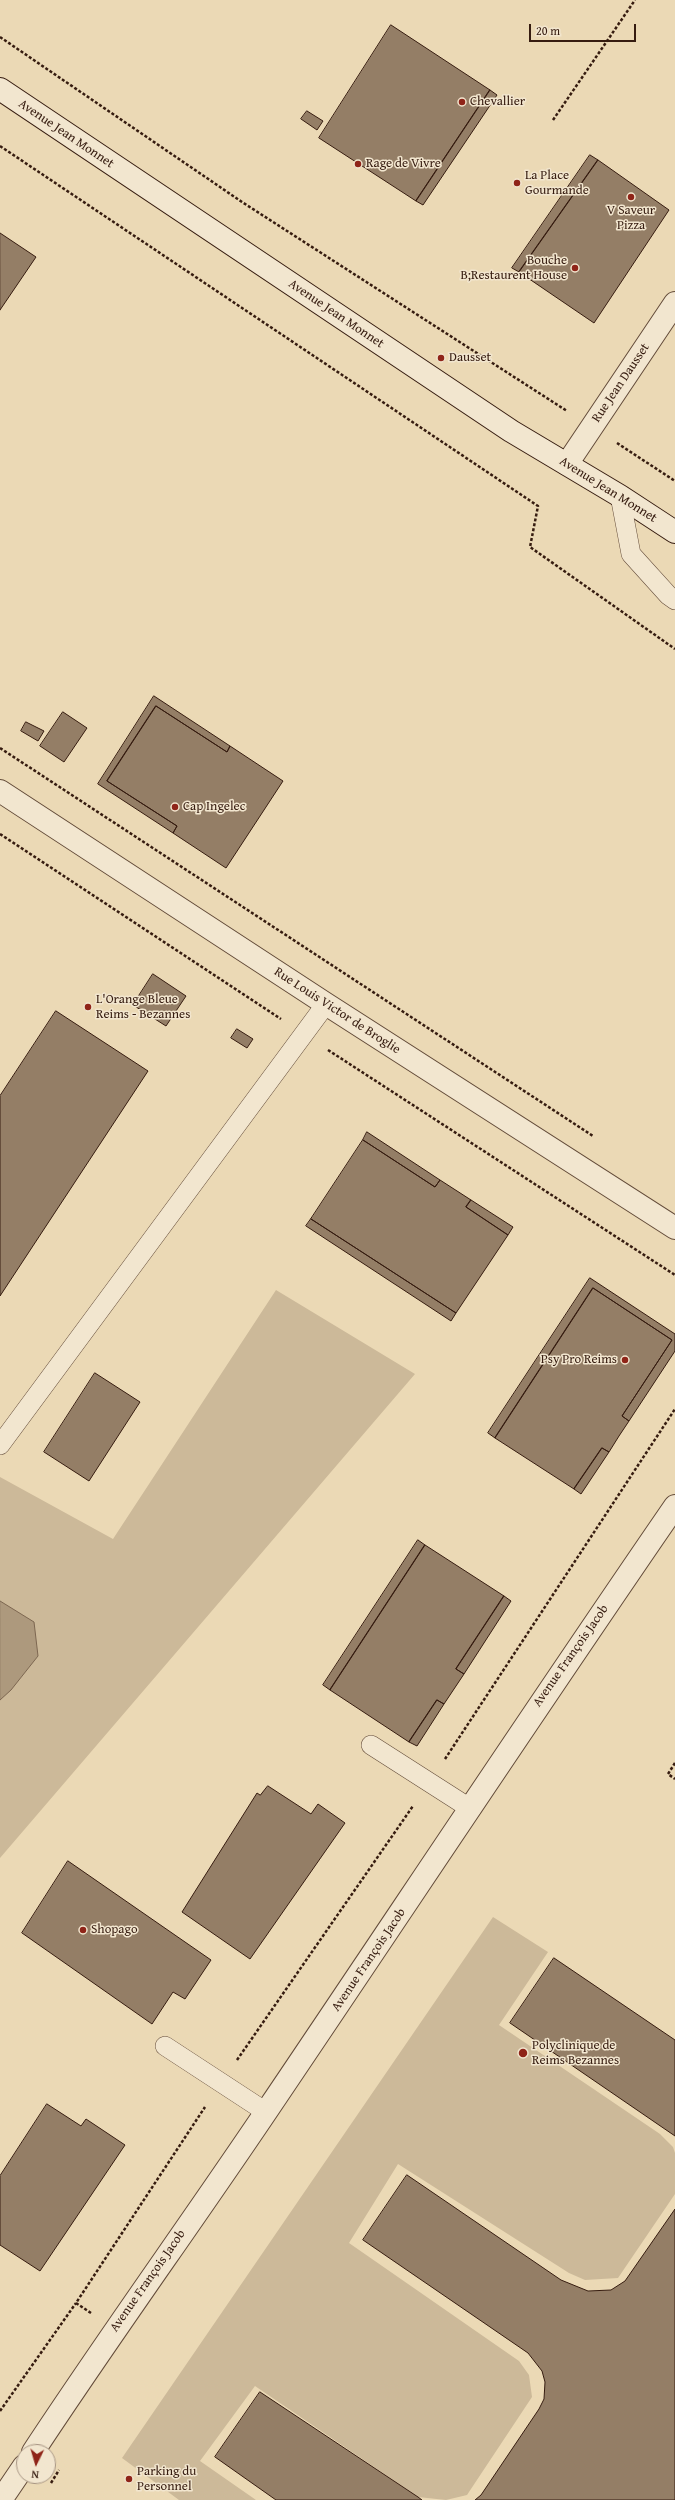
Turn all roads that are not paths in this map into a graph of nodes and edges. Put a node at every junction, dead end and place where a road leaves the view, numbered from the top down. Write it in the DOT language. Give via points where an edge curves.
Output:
graph roads {
  1 [pos="0,90"];
  2 [pos="675,303"];
  3 [pos="567,464"];
  4 [pos="620,496"];
  5 [pos="675,532"];
  6 [pos="675,600"];
  7 [pos="0,791"];
  8 [pos="326,1004"];
  9 [pos="675,1228"];
  10 [pos="0,1445"];
  11 [pos="675,1506"];
  12 [pos="371,1745"];
  13 [pos="471,1809"];
  14 [pos="165,2046"];
  15 [pos="266,2112"];
  16 [pos="38,2444"];
  17 [pos="16,2478"];
  18 [pos="2,2500"];
  1 -- 3 [label="street, Avenue Jean Monnet" via="499,422"];
  2 -- 3 [label="street, Rue Jean Dausset"];
  3 -- 4 [label="street, Avenue Jean Monnet"];
  4 -- 5 [label="street, Avenue Jean Monnet"];
  4 -- 6 [label="lane" via="632,554"];
  7 -- 8 [label="street, Rue Louis Victor de Broglie"];
  8 -- 9 [label="street, Rue Louis Victor de Broglie"];
  8 -- 10 [label="lane"];
  11 -- 13 [label="street, Avenue François Jacob" via="526,1723"];
  12 -- 13 [label="lane"];
  13 -- 15 [label="street, Avenue François Jacob"];
  14 -- 15 [label="lane"];
  15 -- 16 [label="street, Avenue François Jacob" via="114,2329"];
  17 -- 18 [label="street"];
}
